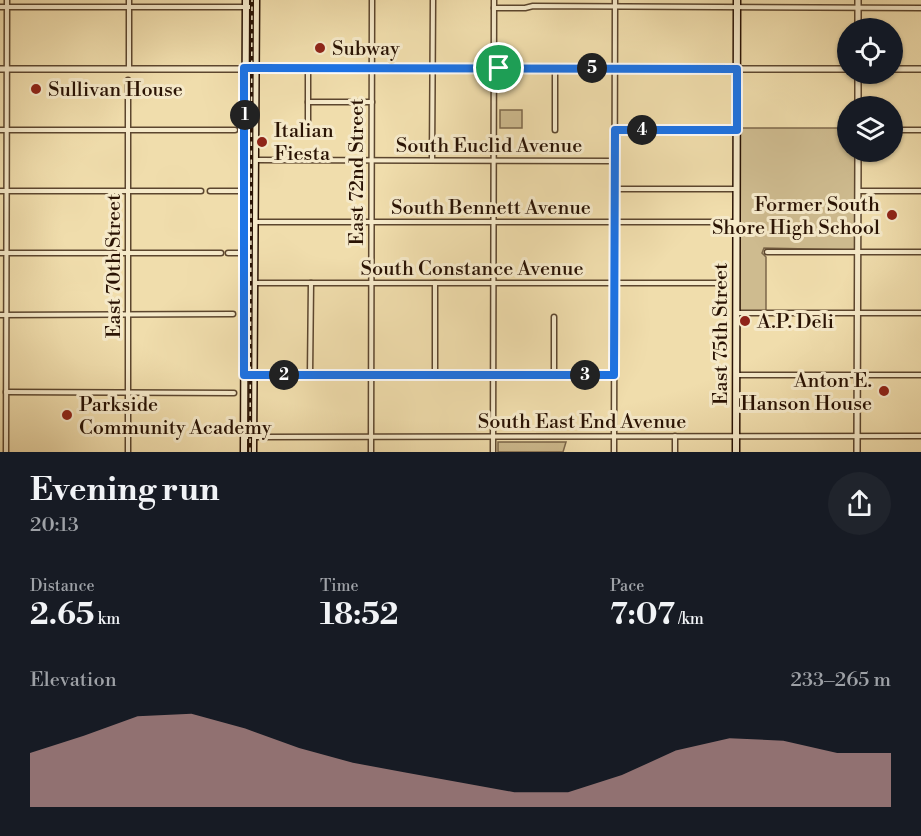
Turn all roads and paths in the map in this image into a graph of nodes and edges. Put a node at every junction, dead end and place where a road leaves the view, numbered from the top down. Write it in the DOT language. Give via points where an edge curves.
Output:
graph roads {
  1 [pos="7,0"];
  2 [pos="129,0"];
  3 [pos="372,0"];
  4 [pos="433,0"];
  5 [pos="494,0"];
  6 [pos="615,0"];
  7 [pos="858,0"];
  8 [pos="737,3"];
  9 [pos="246,4"];
  10 [pos="256,4"];
  11 [pos="615,6"];
  12 [pos="129,7"];
  13 [pos="0,8"];
  14 [pos="7,8"];
  15 [pos="494,8"];
  16 [pos="858,8"];
  17 [pos="921,8"];
  18 [pos="858,18"];
  19 [pos="244,68"];
  20 [pos="256,68"];
  21 [pos="308,68"];
  22 [pos="372,68"];
  23 [pos="432,68"];
  24 [pos="494,68"];
  25 [pos="555,68"];
  26 [pos="615,68"];
  27 [pos="3,69"];
  28 [pos="129,69"];
  29 [pos="737,69"];
  30 [pos="837,69"];
  31 [pos="903,69"];
  32 [pos="921,69"];
  33 [pos="129,80"];
  34 [pos="308,102"];
  35 [pos="372,102"];
  36 [pos="308,128"];
  37 [pos="0,130"];
  38 [pos="7,130"];
  39 [pos="128,130"];
  40 [pos="235,130"];
  41 [pos="555,130"];
  42 [pos="615,130"];
  43 [pos="737,130"];
  44 [pos="903,130"];
  45 [pos="921,130"];
  46 [pos="255,160"];
  47 [pos="372,160"];
  48 [pos="432,160"];
  49 [pos="494,160"];
  50 [pos="615,160"];
  51 [pos="858,162"];
  52 [pos="615,189"];
  53 [pos="737,189"];
  54 [pos="0,191"];
  55 [pos="7,191"];
  56 [pos="128,191"];
  57 [pos="201,191"];
  58 [pos="210,191"];
  59 [pos="245,191"];
  60 [pos="858,191"];
  61 [pos="921,191"];
  62 [pos="371,221"];
  63 [pos="245,222"];
  64 [pos="255,222"];
  65 [pos="493,222"];
  66 [pos="614,222"];
  67 [pos="737,222"];
  68 [pos="767,252"];
  69 [pos="857,252"];
  70 [pos="921,252"];
  71 [pos="0,253"];
  72 [pos="6,253"];
  73 [pos="128,253"];
  74 [pos="220,253"];
  75 [pos="228,253"];
  76 [pos="245,253"];
  77 [pos="254,283"];
  78 [pos="311,283"];
  79 [pos="371,283"];
  80 [pos="435,283"];
  81 [pos="493,283"];
  82 [pos="614,283"];
  83 [pos="724,283"];
  84 [pos="736,313"];
  85 [pos="857,313"];
  86 [pos="921,313"];
  87 [pos="0,315"];
  88 [pos="6,315"];
  89 [pos="128,315"];
  90 [pos="233,315"];
  91 [pos="244,315"];
  92 [pos="254,315"];
  93 [pos="554,317"];
  94 [pos="244,375"];
  95 [pos="254,375"];
  96 [pos="310,375"];
  97 [pos="371,375"];
  98 [pos="435,375"];
  99 [pos="493,375"];
  100 [pos="554,375"];
  101 [pos="614,375"];
  102 [pos="736,375"];
  103 [pos="857,375"];
  104 [pos="921,375"];
  105 [pos="0,376"];
  106 [pos="6,376"];
  107 [pos="6,392"];
  108 [pos="128,392"];
  109 [pos="234,393"];
  110 [pos="371,436"];
  111 [pos="493,436"];
  112 [pos="614,436"];
  113 [pos="675,436"];
  114 [pos="736,436"];
  115 [pos="857,436"];
  116 [pos="921,436"];
  117 [pos="0,437"];
  118 [pos="6,437"];
  119 [pos="244,437"];
  120 [pos="254,437"];
  121 [pos="6,452"];
  122 [pos="128,452"];
  123 [pos="244,452"];
  124 [pos="253,452"];
  125 [pos="371,452"];
  126 [pos="493,452"];
  127 [pos="614,452"];
  128 [pos="675,452"];
  129 [pos="736,452"];
  130 [pos="857,452"];
  1 -- 14 [label="street"];
  2 -- 12 [label="street"];
  3 -- 22 [label="street, East 72nd Street"];
  4 -- 23 [label="street"];
  5 -- 15 [label="street"];
  6 -- 11 [label="street"];
  7 -- 16 [label="street"];
  8 -- 11 [label="street"];
  8 -- 16 [label="street"];
  8 -- 29 [label="main road, East 75th Street"];
  9 -- 10 [label="street"];
  9 -- 12 [label="street"];
  9 -- 19 [label="main road"];
  10 -- 20 [label="main road"];
  11 -- 15 [label="street"];
  11 -- 26 [label="street"];
  12 -- 14 [label="street"];
  12 -- 28 [label="street"];
  13 -- 14 [label="street"];
  14 -- 27 [label="street"];
  15 -- 24 [label="street"];
  16 -- 17 [label="street"];
  16 -- 18 [label="street"];
  19 -- 20 [label="street"];
  19 -- 28 [label="street"];
  19 -- 59 [label="main road"];
  20 -- 21 [label="street"];
  20 -- 46 [label="main road"];
  21 -- 22 [label="street"];
  21 -- 34 [label="street"];
  22 -- 23 [label="street"];
  22 -- 35 [label="street, East 72nd Street"];
  23 -- 24 [label="street"];
  23 -- 48 [label="street"];
  24 -- 25 [label="street"];
  24 -- 49 [label="street"];
  25 -- 26 [label="street"];
  25 -- 41 [label="street"];
  26 -- 29 [label="street"];
  26 -- 42 [label="street"];
  27 -- 28 [label="street"];
  27 -- 38 [label="street"];
  29 -- 30 [label="street"];
  29 -- 43 [label="main road, East 75th Street"];
  31 -- 32 [label="street"];
  33 -- 39 [label="street, East 70th Street"];
  34 -- 35 [label="street"];
  34 -- 36 [label="street"];
  35 -- 47 [label="street, East 72nd Street"];
  37 -- 38 [label="street"];
  38 -- 39 [label="street"];
  38 -- 55 [label="street"];
  39 -- 40 [label="street"];
  39 -- 56 [label="street, East 70th Street"];
  42 -- 43 [label="street"];
  42 -- 50 [label="street"];
  43 -- 53 [label="main road, East 75th Street"];
  44 -- 45 [label="street"];
  46 -- 47 [label="street, South Euclid Avenue"];
  46 -- 64 [label="main road"];
  47 -- 48 [label="street, South Euclid Avenue"];
  47 -- 62 [label="street, East 72nd Street"];
  48 -- 49 [label="street, South Euclid Avenue"];
  49 -- 50 [label="street, South Euclid Avenue"];
  49 -- 65 [label="street"];
  50 -- 52 [label="street"];
  51 -- 60 [label="street"];
  52 -- 53 [label="street"];
  52 -- 66 [label="street"];
  53 -- 67 [label="main road, East 75th Street"];
  54 -- 55 [label="street"];
  55 -- 56 [label="street"];
  55 -- 72 [label="street"];
  56 -- 57 [label="street"];
  56 -- 73 [label="street, East 70th Street"];
  58 -- 59 [label="street"];
  59 -- 63 [label="main road"];
  60 -- 61 [label="street"];
  60 -- 69 [label="street"];
  62 -- 64 [label="street, South Bennett Avenue"];
  62 -- 65 [label="street, South Bennett Avenue"];
  62 -- 79 [label="street, East 72nd Street"];
  63 -- 64 [label="street, South Bennett Avenue"];
  63 -- 76 [label="main road"];
  64 -- 77 [label="main road"];
  65 -- 66 [label="street, South Bennett Avenue"];
  65 -- 81 [label="street"];
  66 -- 67 [label="street, South Bennett Avenue"];
  66 -- 82 [label="street"];
  67 -- 84 [label="main road, East 75th Street"];
  68 -- 69 [label="street"];
  69 -- 70 [label="street"];
  69 -- 85 [label="street"];
  71 -- 72 [label="street"];
  72 -- 73 [label="street"];
  72 -- 88 [label="street"];
  73 -- 74 [label="street"];
  73 -- 89 [label="street, East 70th Street"];
  75 -- 76 [label="street"];
  76 -- 91 [label="main road"];
  77 -- 78 [label="street, South Constance Avenue"];
  77 -- 92 [label="main road"];
  78 -- 79 [label="street, South Constance Avenue"];
  78 -- 96 [label="street"];
  79 -- 80 [label="street, South Constance Avenue"];
  79 -- 97 [label="street, East 72nd Street"];
  80 -- 81 [label="street, South Constance Avenue"];
  80 -- 98 [label="street"];
  81 -- 82 [label="street, South Constance Avenue"];
  81 -- 99 [label="street"];
  82 -- 83 [label="street, South Constance Avenue"];
  82 -- 101 [label="street"];
  84 -- 85 [label="street"];
  84 -- 102 [label="main road, East 75th Street"];
  85 -- 86 [label="street"];
  85 -- 103 [label="street"];
  87 -- 88 [label="street"];
  88 -- 89 [label="street"];
  88 -- 106 [label="street"];
  89 -- 90 [label="street"];
  89 -- 108 [label="street, East 70th Street"];
  91 -- 92 [label="street"];
  91 -- 94 [label="main road"];
  92 -- 95 [label="main road"];
  93 -- 100 [label="street"];
  94 -- 95 [label="street"];
  94 -- 119 [label="main road"];
  95 -- 96 [label="street"];
  95 -- 120 [label="main road"];
  96 -- 97 [label="street"];
  97 -- 98 [label="street"];
  97 -- 110 [label="street, East 72nd Street"];
  98 -- 99 [label="street"];
  99 -- 100 [label="street"];
  99 -- 111 [label="street"];
  100 -- 101 [label="street"];
  101 -- 112 [label="street"];
  102 -- 103 [label="street"];
  102 -- 114 [label="main road, East 75th Street"];
  103 -- 104 [label="street"];
  103 -- 115 [label="street"];
  105 -- 106 [label="street"];
  106 -- 107 [label="street"];
  107 -- 108 [label="street"];
  107 -- 118 [label="street"];
  108 -- 109 [label="street"];
  108 -- 122 [label="street, East 70th Street"];
  110 -- 111 [label="street, South East End Avenue"];
  110 -- 120 [label="street, South East End Avenue"];
  110 -- 125 [label="street, East 72nd Street"];
  111 -- 112 [label="street, South East End Avenue"];
  111 -- 126 [label="street"];
  112 -- 113 [label="street, South East End Avenue"];
  112 -- 127 [label="street"];
  113 -- 114 [label="street, South East End Avenue"];
  113 -- 128 [label="street"];
  114 -- 115 [label="street, South East End Avenue"];
  114 -- 129 [label="main road, East 75th Street"];
  115 -- 116 [label="street, South East End Avenue"];
  115 -- 130 [label="street"];
  117 -- 118 [label="street"];
  118 -- 121 [label="street"];
  119 -- 120 [label="street, South East End Avenue"];
  119 -- 123 [label="main road"];
  120 -- 124 [label="main road"];
}
